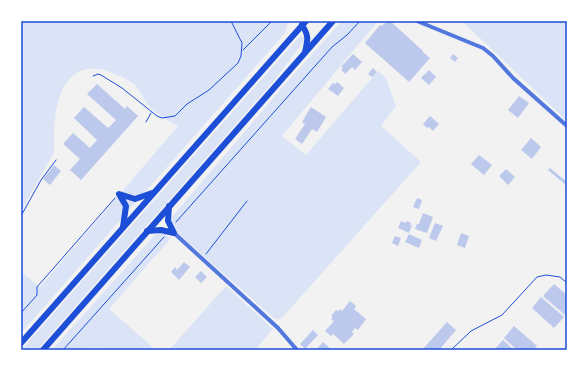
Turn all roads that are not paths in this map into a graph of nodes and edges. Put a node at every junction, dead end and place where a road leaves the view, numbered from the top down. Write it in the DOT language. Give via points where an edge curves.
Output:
graph roads {
  1 [pos="333,21"];
  2 [pos="417,21"];
  3 [pos="304,23"];
  4 [pos="305,53"];
  5 [pos="567,126"];
  6 [pos="153,193"];
  7 [pos="169,206"];
  8 [pos="122,228"];
  9 [pos="147,231"];
  10 [pos="171,231"];
  11 [pos="21,343"];
  12 [pos="43,350"];
  13 [pos="297,350"];
  1 -- 4 [label="highway"];
  2 -- 5 [label="street" via="483,48"];
  3 -- 4 [label="highway" via="308,39"];
  3 -- 6 [label="highway"];
  4 -- 7 [label="highway"];
  6 -- 8 [label="highway"];
  6 -- 8 [label="highway" via="136,199 119,194 126,206"];
  7 -- 9 [label="highway"];
  7 -- 10 [label="highway" via="168,221"];
  8 -- 11 [label="highway"];
  9 -- 10 [label="highway"];
  9 -- 12 [label="highway"];
  10 -- 13 [label="street" via="278,328"];
}
